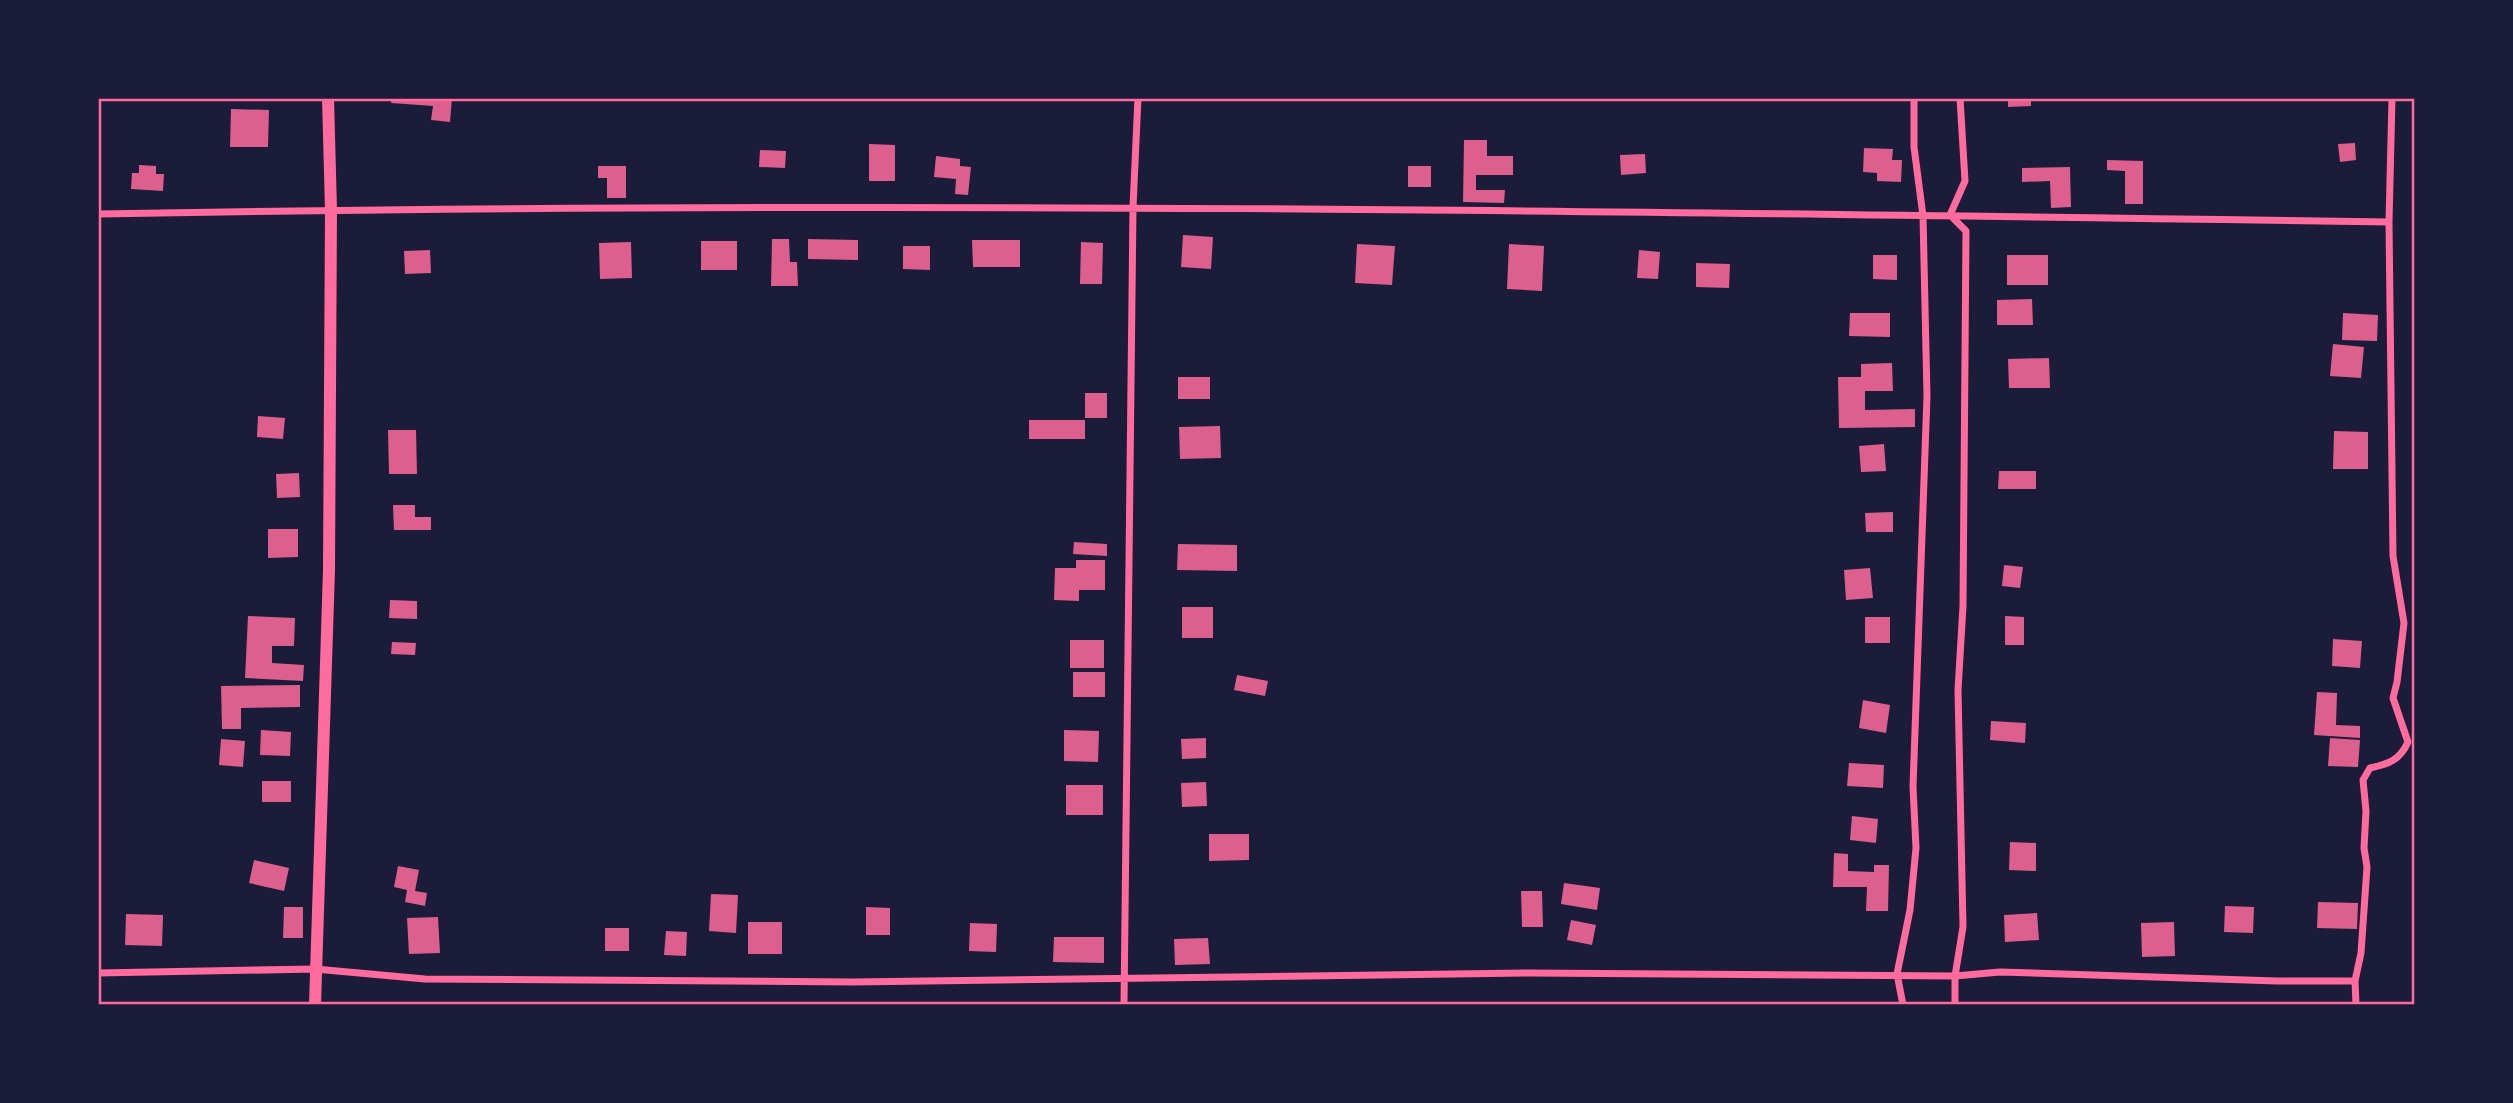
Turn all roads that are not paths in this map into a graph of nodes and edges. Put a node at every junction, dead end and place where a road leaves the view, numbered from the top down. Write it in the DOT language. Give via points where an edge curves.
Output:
graph roads {
  1 [pos="328,98"];
  2 [pos="1138,98"];
  3 [pos="1914,98"];
  4 [pos="1961,98"];
  5 [pos="2392,98"];
  6 [pos="1133,207"];
  7 [pos="331,210"];
  8 [pos="98,214"];
  9 [pos="1950,215"];
  10 [pos="1923,216"];
  11 [pos="2389,222"];
  12 [pos="315,969"];
  13 [pos="98,973"];
  14 [pos="1897,974"];
  15 [pos="1955,976"];
  16 [pos="1125,978"];
  17 [pos="2355,981"];
  18 [pos="315,1005"];
  19 [pos="1124,1005"];
  20 [pos="1903,1005"];
  21 [pos="1955,1005"];
  22 [pos="2356,1005"];
  1 -- 7 [label="street"];
  2 -- 6 [label="street"];
  3 -- 10 [label="street" via="1914,148"];
  4 -- 9 [label="street" via="1965,181"];
  5 -- 11 [label="street"];
  6 -- 7 [label="street"];
  6 -- 10 [label="street"];
  6 -- 16 [label="street"];
  7 -- 8 [label="street"];
  7 -- 12 [label="street" via="329,570"];
  9 -- 10 [label="street"];
  9 -- 11 [label="street"];
  9 -- 15 [label="street" via="1966,231 1963,606 1958,690 1963,927"];
  10 -- 14 [label="street" via="1927,396 1913,787 1916,848"];
  11 -- 17 [label="street" via="2393,556 2404,623 2393,698 2408,742 2402,756 2370,768 2363,780 2367,867"];
  12 -- 13 [label="street"];
  12 -- 16 [label="street" via="452,979 854,982"];
  12 -- 18 [label="street"];
  14 -- 15 [label="street"];
  14 -- 16 [label="street"];
  14 -- 20 [label="street"];
  15 -- 17 [label="street" via="2000,972"];
  15 -- 21 [label="street"];
  16 -- 19 [label="street"];
  17 -- 22 [label="street"];
}
